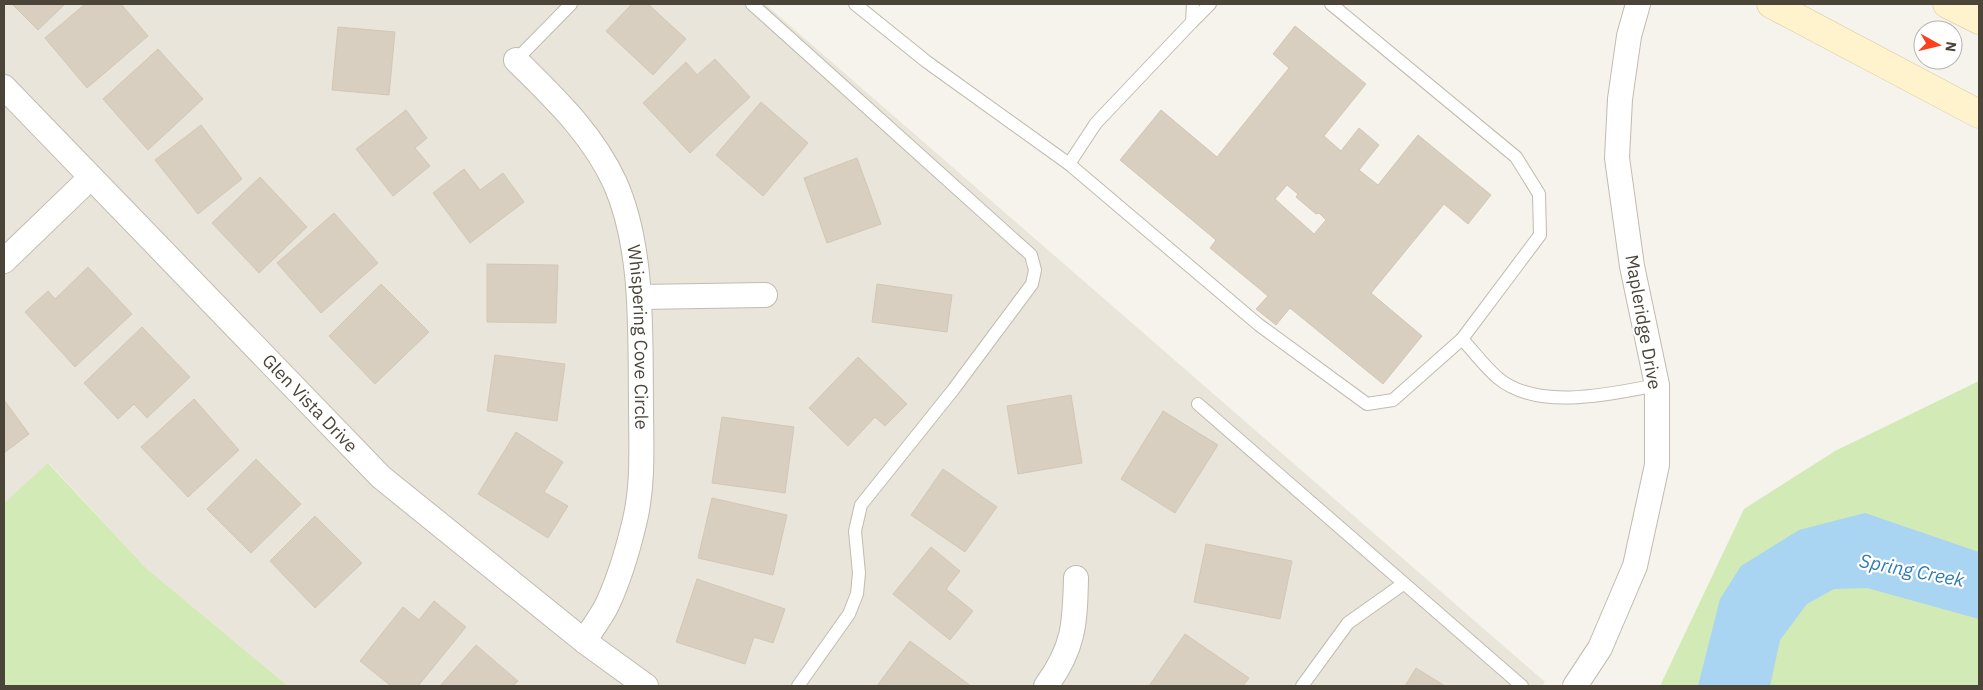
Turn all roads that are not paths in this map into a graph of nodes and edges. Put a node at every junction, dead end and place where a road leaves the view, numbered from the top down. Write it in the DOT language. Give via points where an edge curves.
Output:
graph roads {
  1 [pos="571,4"];
  2 [pos="752,4"];
  3 [pos="855,4"];
  4 [pos="1193,4"];
  5 [pos="1210,4"];
  6 [pos="1331,4"];
  7 [pos="1638,4"];
  8 [pos="1771,4"];
  9 [pos="1947,4"];
  10 [pos="1979,20"];
  11 [pos="1192,22"];
  12 [pos="516,60"];
  13 [pos="4,87"];
  14 [pos="1979,114"];
  15 [pos="1068,164"];
  16 [pos="90,178"];
  17 [pos="4,261"];
  18 [pos="765,295"];
  19 [pos="640,297"];
  20 [pos="1462,339"];
  21 [pos="1657,385"];
  22 [pos="1198,404"];
  23 [pos="1076,578"];
  24 [pos="1403,584"];
  25 [pos="584,641"];
  26 [pos="646,686"];
  27 [pos="798,686"];
  28 [pos="1046,686"];
  29 [pos="1302,686"];
  30 [pos="1522,686"];
  31 [pos="1575,686"];
  1 -- 12 [label="lane"];
  2 -- 27 [label="lane" via="1031,255 1035,270 1032,284 953,390 861,504 855,532 859,573 857,594 849,614"];
  3 -- 15 [label="lane" via="927,62"];
  4 -- 11 [label="lane"];
  5 -- 11 [label="lane"];
  6 -- 20 [label="lane" via="1516,157 1539,194 1540,235"];
  7 -- 21 [label="street, Mapleridge Drive" via="1629,36 1620,99 1617,158 1632,266"];
  8 -- 14 [label="main road"];
  9 -- 10 [label="main road"];
  11 -- 15 [label="lane" via="1096,124"];
  12 -- 19 [label="street, Whispering Cove Circle" via="575,120 596,147 615,184 629,228"];
  13 -- 16 [label="street, Glen Vista Drive"];
  15 -- 20 [label="lane" via="1259,325 1366,404 1393,400"];
  16 -- 17 [label="street"];
  16 -- 25 [label="street, Glen Vista Drive" via="381,477"];
  18 -- 19 [label="street"];
  19 -- 25 [label="street, Whispering Cove Circle" via="639,500 608,602"];
  20 -- 21 [label="lane" via="1499,379 1534,396 1565,399"];
  21 -- 31 [label="street, Mapleridge Drive" via="1657,466 1636,566 1600,648"];
  22 -- 24 [label="lane"];
  23 -- 28 [label="street" via="1075,628 1061,666"];
  24 -- 29 [label="lane" via="1348,623"];
  24 -- 30 [label="lane"];
  25 -- 26 [label="street, Glen Vista Drive"];
}
